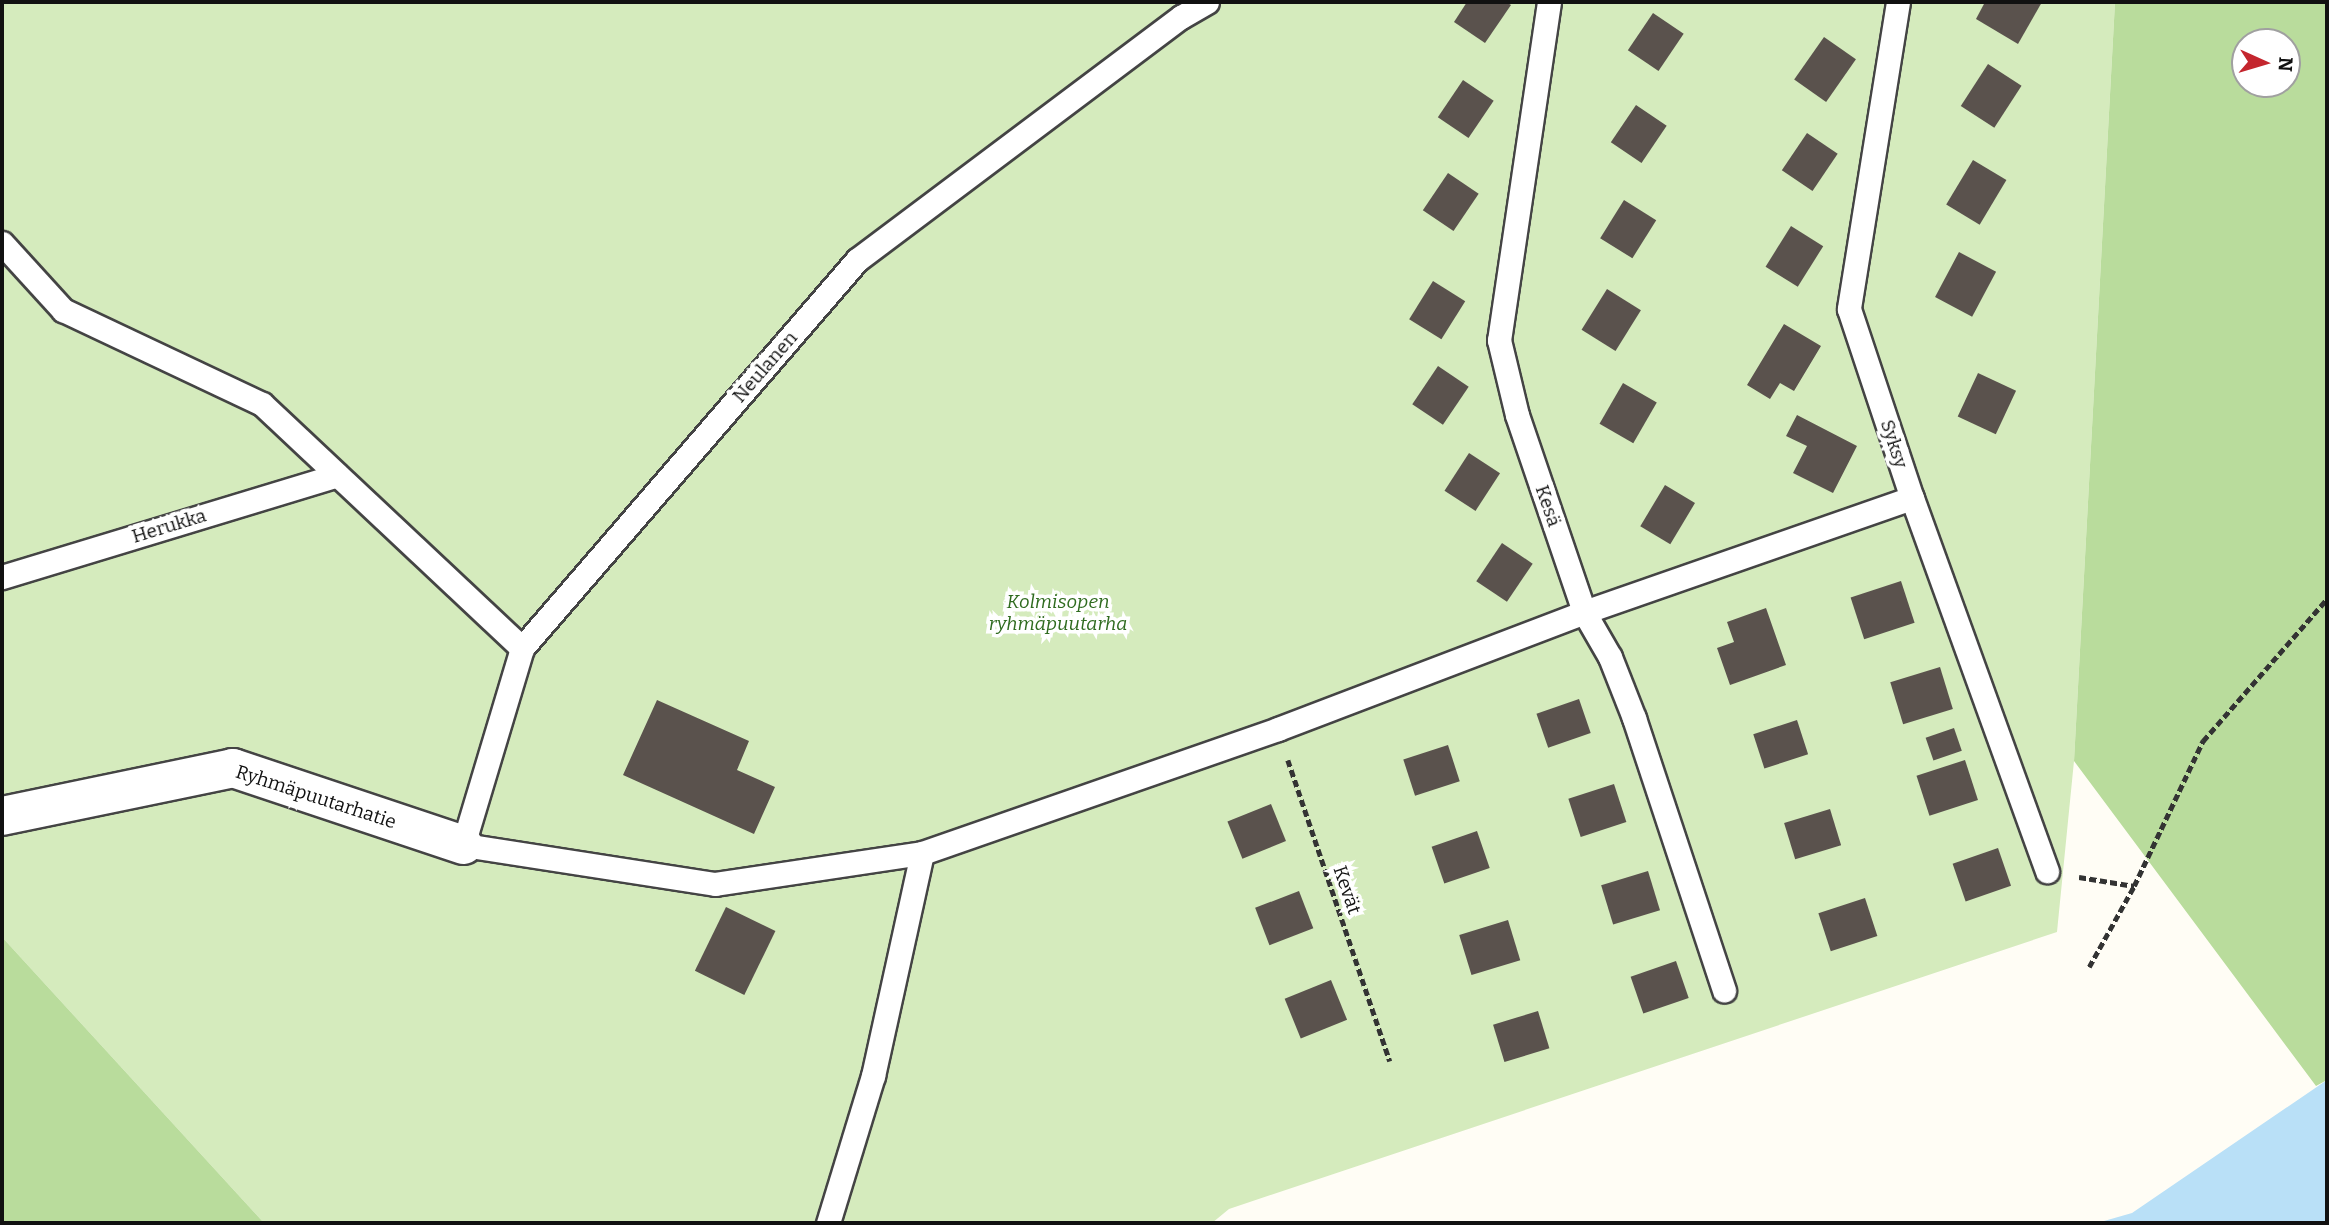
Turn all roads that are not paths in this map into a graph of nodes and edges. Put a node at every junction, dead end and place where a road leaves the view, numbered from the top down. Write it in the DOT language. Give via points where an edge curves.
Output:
graph roads {
  1 [pos="1207,2"];
  2 [pos="1549,2"];
  3 [pos="1898,2"];
  4 [pos="1177,9"];
  5 [pos="2,243"];
  6 [pos="337,475"];
  7 [pos="1912,498"];
  8 [pos="2,577"];
  9 [pos="1584,612"];
  10 [pos="522,648"];
  11 [pos="2,816"];
  12 [pos="463,845"];
  13 [pos="922,853"];
  14 [pos="2047,871"];
  15 [pos="1724,990"];
  16 [pos="828,1223"];
  1 -- 4 [label="lane, Neulanen"];
  2 -- 9 [label="lane, Kesä" via="1499,340 1517,415"];
  3 -- 7 [label="lane, Syksy" via="1849,309"];
  4 -- 10 [label="lane, Neulanen" via="857,260"];
  5 -- 6 [label="lane" via="63,310 262,404"];
  6 -- 8 [label="lane, Herukka"];
  6 -- 10 [label="lane"];
  7 -- 9 [label="lane"];
  7 -- 14 [label="lane, Syksy"];
  9 -- 13 [label="lane" via="1278,729"];
  9 -- 15 [label="lane, Kesä" via="1611,657 1634,718"];
  10 -- 12 [label="lane, Neulanen"];
  11 -- 12 [label="street, Ryhmäpuutarhatie" via="233,768"];
  12 -- 13 [label="lane" via="715,884"];
  13 -- 16 [label="lane" via="873,1076"];
}
